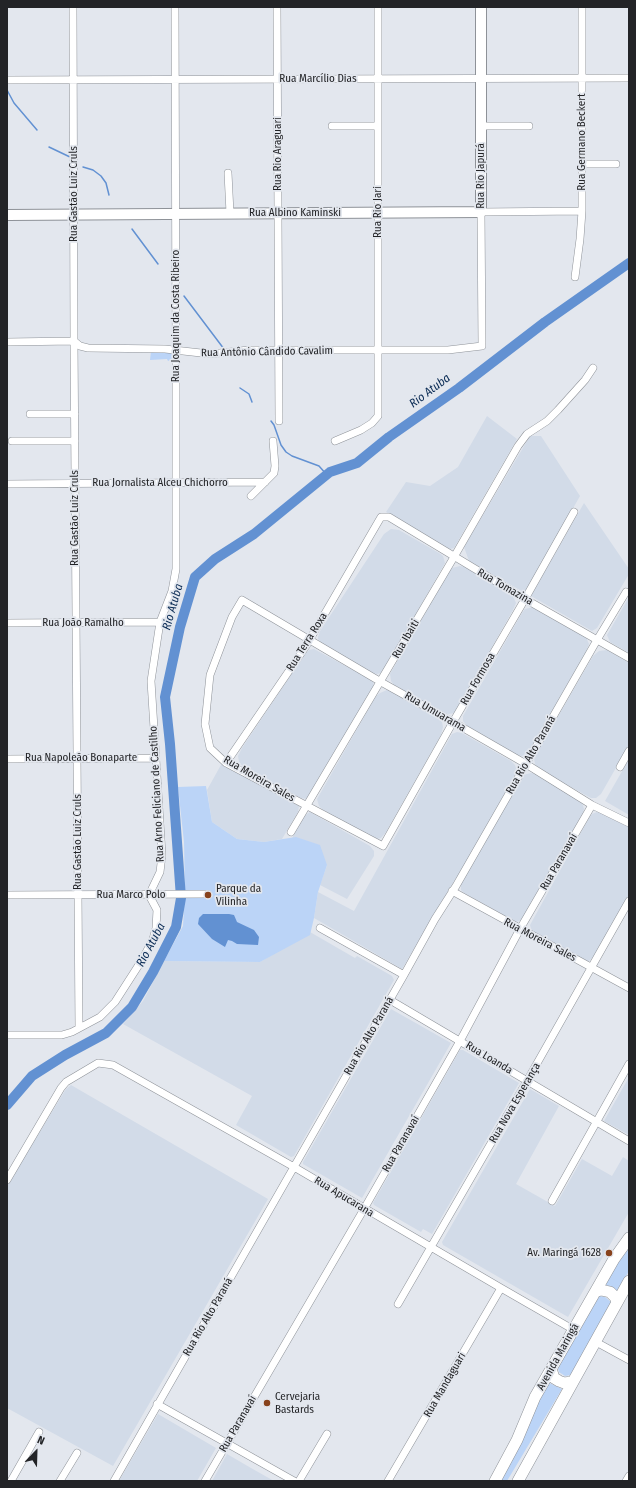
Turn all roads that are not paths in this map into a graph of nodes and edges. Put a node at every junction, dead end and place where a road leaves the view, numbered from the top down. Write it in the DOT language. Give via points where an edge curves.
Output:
graph roads {
  1 [pos="73,7"];
  2 [pos="175,7"];
  3 [pos="277,7"];
  4 [pos="378,7"];
  5 [pos="481,7"];
  6 [pos="582,7"];
  7 [pos="481,78"];
  8 [pos="582,78"];
  9 [pos="629,78"];
  10 [pos="175,79"];
  11 [pos="278,79"];
  12 [pos="378,79"];
  13 [pos="7,80"];
  14 [pos="73,80"];
  15 [pos="332,126"];
  16 [pos="378,126"];
  17 [pos="481,126"];
  18 [pos="528,126"];
  19 [pos="582,164"];
  20 [pos="616,164"];
  21 [pos="228,173"];
  22 [pos="582,211"];
  23 [pos="481,212"];
  24 [pos="230,213"];
  25 [pos="278,213"];
  26 [pos="378,213"];
  27 [pos="74,214"];
  28 [pos="175,214"];
  29 [pos="7,215"];
  30 [pos="575,277"];
  31 [pos="74,341"];
  32 [pos="7,342"];
  33 [pos="482,346"];
  34 [pos="176,350"];
  35 [pos="278,350"];
  36 [pos="378,350"];
  37 [pos="593,368"];
  38 [pos="30,414"];
  39 [pos="75,414"];
  40 [pos="279,421"];
  41 [pos="12,441"];
  42 [pos="75,441"];
  43 [pos="273,441"];
  44 [pos="335,441"];
  45 [pos="265,482"];
  46 [pos="75,483"];
  47 [pos="176,483"];
  48 [pos="7,484"];
  49 [pos="251,496"];
  50 [pos="574,512"];
  51 [pos="381,517"];
  52 [pos="454,557"];
  53 [pos="626,592"];
  54 [pos="525,599"];
  55 [pos="242,600"];
  56 [pos="160,622"];
  57 [pos="7,623"];
  58 [pos="76,623"];
  59 [pos="310,640"];
  60 [pos="597,640"];
  61 [pos="629,658"];
  62 [pos="381,682"];
  63 [pos="453,722"];
  64 [pos="629,751"];
  65 [pos="77,758"];
  66 [pos="155,758"];
  67 [pos="7,759"];
  68 [pos="226,763"];
  69 [pos="526,764"];
  70 [pos="620,767"];
  71 [pos="592,805"];
  72 [pos="307,806"];
  73 [pos="629,823"];
  74 [pos="291,832"];
  75 [pos="383,846"];
  76 [pos="452,892"];
  77 [pos="207,894"];
  78 [pos="7,895"];
  79 [pos="78,895"];
  80 [pos="149,895"];
  81 [pos="628,905"];
  82 [pos="320,928"];
  83 [pos="520,929"];
  84 [pos="592,968"];
  85 [pos="404,976"];
  86 [pos="629,988"];
  87 [pos="390,1000"];
  88 [pos="79,1028"];
  89 [pos="7,1035"];
  90 [pos="460,1041"];
  91 [pos="629,1064"];
  92 [pos="527,1081"];
  93 [pos="596,1122"];
  94 [pos="629,1141"];
  95 [pos="294,1167"];
  96 [pos="7,1180"];
  97 [pos="552,1201"];
  98 [pos="364,1209"];
  99 [pos="629,1238"];
  100 [pos="431,1248"];
  101 [pos="629,1281"];
  102 [pos="501,1288"];
  103 [pos="596,1291"];
  104 [pos="617,1302"];
  105 [pos="398,1304"];
  106 [pos="574,1330"];
  107 [pos="596,1342"];
  108 [pos="629,1360"];
  109 [pos="551,1369"];
  110 [pos="572,1382"];
  111 [pos="158,1404"];
  112 [pos="40,1432"];
  113 [pos="326,1434"];
  114 [pos="227,1443"];
  115 [pos="77,1453"];
  116 [pos="629,1476"];
  117 [pos="11,1481"];
  118 [pos="60,1481"];
  119 [pos="114,1481"];
  120 [pos="205,1481"];
  121 [pos="294,1481"];
  122 [pos="299,1481"];
  123 [pos="388,1481"];
  124 [pos="494,1481"];
  125 [pos="518,1481"];
  126 [pos="626,1481"];
  1 -- 14 [label="street, Rua Gastão Luiz Cruls"];
  2 -- 10 [label="street, Rua Joaquim da Costa Ribeiro"];
  3 -- 11 [label="street, Rua Rio Araguari"];
  4 -- 12 [label="street, Rua Rio Jari"];
  5 -- 7 [label="street, Rua Rio Japurá"];
  6 -- 8 [label="street, Rua Germano Beckert"];
  7 -- 8 [label="street, Rua Marcílio Dias"];
  7 -- 12 [label="street, Rua Marcílio Dias"];
  7 -- 17 [label="street, Rua Rio Japurá"];
  8 -- 9 [label="street, Rua Marcílio Dias"];
  8 -- 19 [label="street, Rua Germano Beckert"];
  10 -- 11 [label="street, Rua Marcílio Dias"];
  10 -- 14 [label="street, Rua Marcílio Dias"];
  10 -- 28 [label="street, Rua Joaquim da Costa Ribeiro"];
  11 -- 12 [label="street, Rua Marcílio Dias"];
  11 -- 25 [label="street, Rua Rio Araguari"];
  12 -- 16 [label="street, Rua Rio Jari"];
  13 -- 14 [label="street, Rua Marcílio Dias"];
  14 -- 27 [label="street, Rua Gastão Luiz Cruls"];
  15 -- 16 [label="street"];
  16 -- 26 [label="street, Rua Rio Jari"];
  17 -- 18 [label="street"];
  17 -- 23 [label="street, Rua Rio Japurá"];
  19 -- 20 [label="street"];
  19 -- 22 [label="street, Rua Germano Beckert"];
  21 -- 24 [label="street"];
  22 -- 23 [label="street, Rua Albino Kaminski"];
  22 -- 30 [label="street, Rua Germano Beckert"];
  23 -- 26 [label="street, Rua Albino Kaminski"];
  23 -- 33 [label="street, Rua Rio Japurá"];
  24 -- 25 [label="street, Rua Albino Kaminski"];
  24 -- 28 [label="street, Rua Albino Kaminski"];
  25 -- 26 [label="street, Rua Albino Kaminski"];
  25 -- 35 [label="street, Rua Rio Araguari"];
  26 -- 36 [label="street, Rua Rio Jari"];
  27 -- 28 [label="street, Rua Albino Kaminski"];
  27 -- 29 [label="street, Rua Albino Kaminski"];
  27 -- 31 [label="street, Rua Gastão Luiz Cruls"];
  28 -- 34 [label="street, Rua Joaquim da Costa Ribeiro"];
  31 -- 32 [label="street, Rua Antônio Cândido Cavalim"];
  31 -- 34 [label="street, Rua Antônio Cândido Cavalim" via="88,348"];
  31 -- 39 [label="street, Rua Gastão Luiz Cruls"];
  33 -- 36 [label="street, Rua Antônio Cândido Cavalim" via="448,350"];
  34 -- 35 [label="street, Rua Antônio Cândido Cavalim" via="210,354"];
  34 -- 47 [label="street, Rua Joaquim da Costa Ribeiro"];
  35 -- 36 [label="street, Rua Antônio Cândido Cavalim"];
  35 -- 40 [label="street, Rua Rio Araguari"];
  36 -- 44 [label="street, Rua Rio Jari" via="378,416 361,430"];
  37 -- 52 [label="street, Rua Ibaiti" via="558,410 527,434 518,446"];
  38 -- 39 [label="street"];
  39 -- 42 [label="street, Rua Gastão Luiz Cruls"];
  41 -- 42 [label="street"];
  42 -- 46 [label="street, Rua Gastão Luiz Cruls"];
  43 -- 45 [label="street" via="275,470"];
  45 -- 47 [label="street, Rua Jornalista Alceu Chichorro"];
  45 -- 49 [label="street"];
  46 -- 47 [label="street, Rua Jornalista Alceu Chichorro"];
  46 -- 48 [label="street, Rua Jornalista Alceu Chichorro"];
  46 -- 58 [label="street, Rua Gastão Luiz Cruls"];
  47 -- 56 [label="street, Rua Joaquim da Costa Ribeiro" via="175,576"];
  50 -- 54 [label="street, Rua Formosa"];
  51 -- 52 [label="street, Rua Tomazina" via="389,517"];
  51 -- 59 [label="street, Rua Terra Roxa"];
  52 -- 54 [label="street, Rua Tomazina"];
  52 -- 62 [label="street, Rua Ibaiti"];
  53 -- 60 [label="street, Rua Rio Alto Paraná"];
  54 -- 60 [label="street, Rua Tomazina"];
  54 -- 63 [label="street, Rua Formosa"];
  55 -- 59 [label="street, Rua Umuarama"];
  55 -- 68 [label="street, Rua Moreira Sales" via="220,644 210,675 205,724 210,748"];
  56 -- 58 [label="street, Rua João Ramalho"];
  56 -- 66 [label="street, Rua Arno Feliciano de Castilho" via="150,681"];
  57 -- 58 [label="street, Rua João Ramalho"];
  58 -- 65 [label="street, Rua Gastão Luiz Cruls"];
  59 -- 62 [label="street, Rua Umuarama"];
  59 -- 68 [label="street, Rua Terra Roxa"];
  60 -- 61 [label="street, Rua Tomazina"];
  60 -- 69 [label="street, Rua Rio Alto Paraná"];
  62 -- 63 [label="street, Rua Umuarama"];
  62 -- 72 [label="street, Rua Ibaiti"];
  63 -- 69 [label="street, Rua Umuarama"];
  63 -- 75 [label="street, Rua Formosa"];
  64 -- 70 [label="street"];
  65 -- 66 [label="street, Rua Napoleão Bonaparte"];
  65 -- 67 [label="street, Rua Napoleão Bonaparte"];
  65 -- 79 [label="street, Rua Gastão Luiz Cruls"];
  66 -- 80 [label="street, Rua Arno Feliciano de Castilho" via="162,859 160,872"];
  68 -- 72 [label="street, Rua Moreira Sales"];
  69 -- 71 [label="street, Rua Umuarama"];
  69 -- 76 [label="street, Rua Rio Alto Paraná"];
  71 -- 73 [label="street, Rua Umuarama"];
  71 -- 83 [label="street, Rua Paranavaí"];
  72 -- 74 [label="street, Rua Ibaiti"];
  72 -- 75 [label="street, Rua Moreira Sales"];
  76 -- 83 [label="street, Rua Moreira Sales"];
  76 -- 85 [label="street, Rua Rio Alto Paraná"];
  77 -- 80 [label="street, Rua Marco Polo"];
  78 -- 79 [label="street, Rua Marco Polo"];
  79 -- 80 [label="street, Rua Marco Polo"];
  79 -- 88 [label="street, Rua Gastão Luiz Cruls"];
  80 -- 88 [label="street" via="155,904 157,918 148,950 110,1008 100,1017"];
  81 -- 84 [label="street, Rua Nova Esperança"];
  82 -- 85 [label="street"];
  83 -- 84 [label="street, Rua Moreira Sales"];
  83 -- 90 [label="street, Rua Paranavaí"];
  84 -- 86 [label="street, Rua Moreira Sales"];
  84 -- 92 [label="street, Rua Nova Esperança"];
  85 -- 87 [label="street, Rua Rio Alto Paraná"];
  87 -- 90 [label="street, Rua Loanda"];
  87 -- 95 [label="street, Rua Rio Alto Paraná"];
  88 -- 89 [label="street" via="62,1035"];
  90 -- 92 [label="street, Rua Loanda"];
  90 -- 98 [label="street, Rua Paranavaí"];
  91 -- 93 [label="street"];
  92 -- 93 [label="street, Rua Loanda"];
  92 -- 100 [label="street, Rua Nova Esperança"];
  93 -- 94 [label="street, Rua Loanda"];
  93 -- 97 [label="street"];
  95 -- 96 [label="street, Rua Apucarana" via="114,1065 98,1062 60,1088"];
  95 -- 98 [label="street, Rua Apucarana"];
  95 -- 111 [label="street, Rua Rio Alto Paraná"];
  98 -- 100 [label="street, Rua Apucarana"];
  98 -- 114 [label="street, Rua Paranavaí"];
  99 -- 103 [label="main road, Avenida Maringá"];
  100 -- 102 [label="street, Rua Apucarana"];
  100 -- 105 [label="street, Rua Nova Esperança"];
  101 -- 104 [label="main road"];
  102 -- 106 [label="street, Rua Apucarana"];
  102 -- 123 [label="street, Rua Mandaguari"];
  103 -- 104 [label="main road" via="610,1292"];
  103 -- 106 [label="main road, Avenida Maringá"];
  104 -- 107 [label="main road"];
  106 -- 109 [label="main road, Avenida Maringá"];
  107 -- 108 [label="street"];
  107 -- 110 [label="main road"];
  109 -- 110 [label="main road" via="554,1378 564,1383"];
  109 -- 124 [label="main road, Avenida Maringá"];
  110 -- 125 [label="main road"];
  111 -- 114 [label="street"];
  111 -- 119 [label="street, Rua Rio Alto Paraná"];
  112 -- 117 [label="street"];
  113 -- 122 [label="street"];
  114 -- 120 [label="street, Rua Paranavaí"];
  114 -- 121 [label="street"];
  115 -- 118 [label="street"];
  116 -- 126 [label="street"];
}
